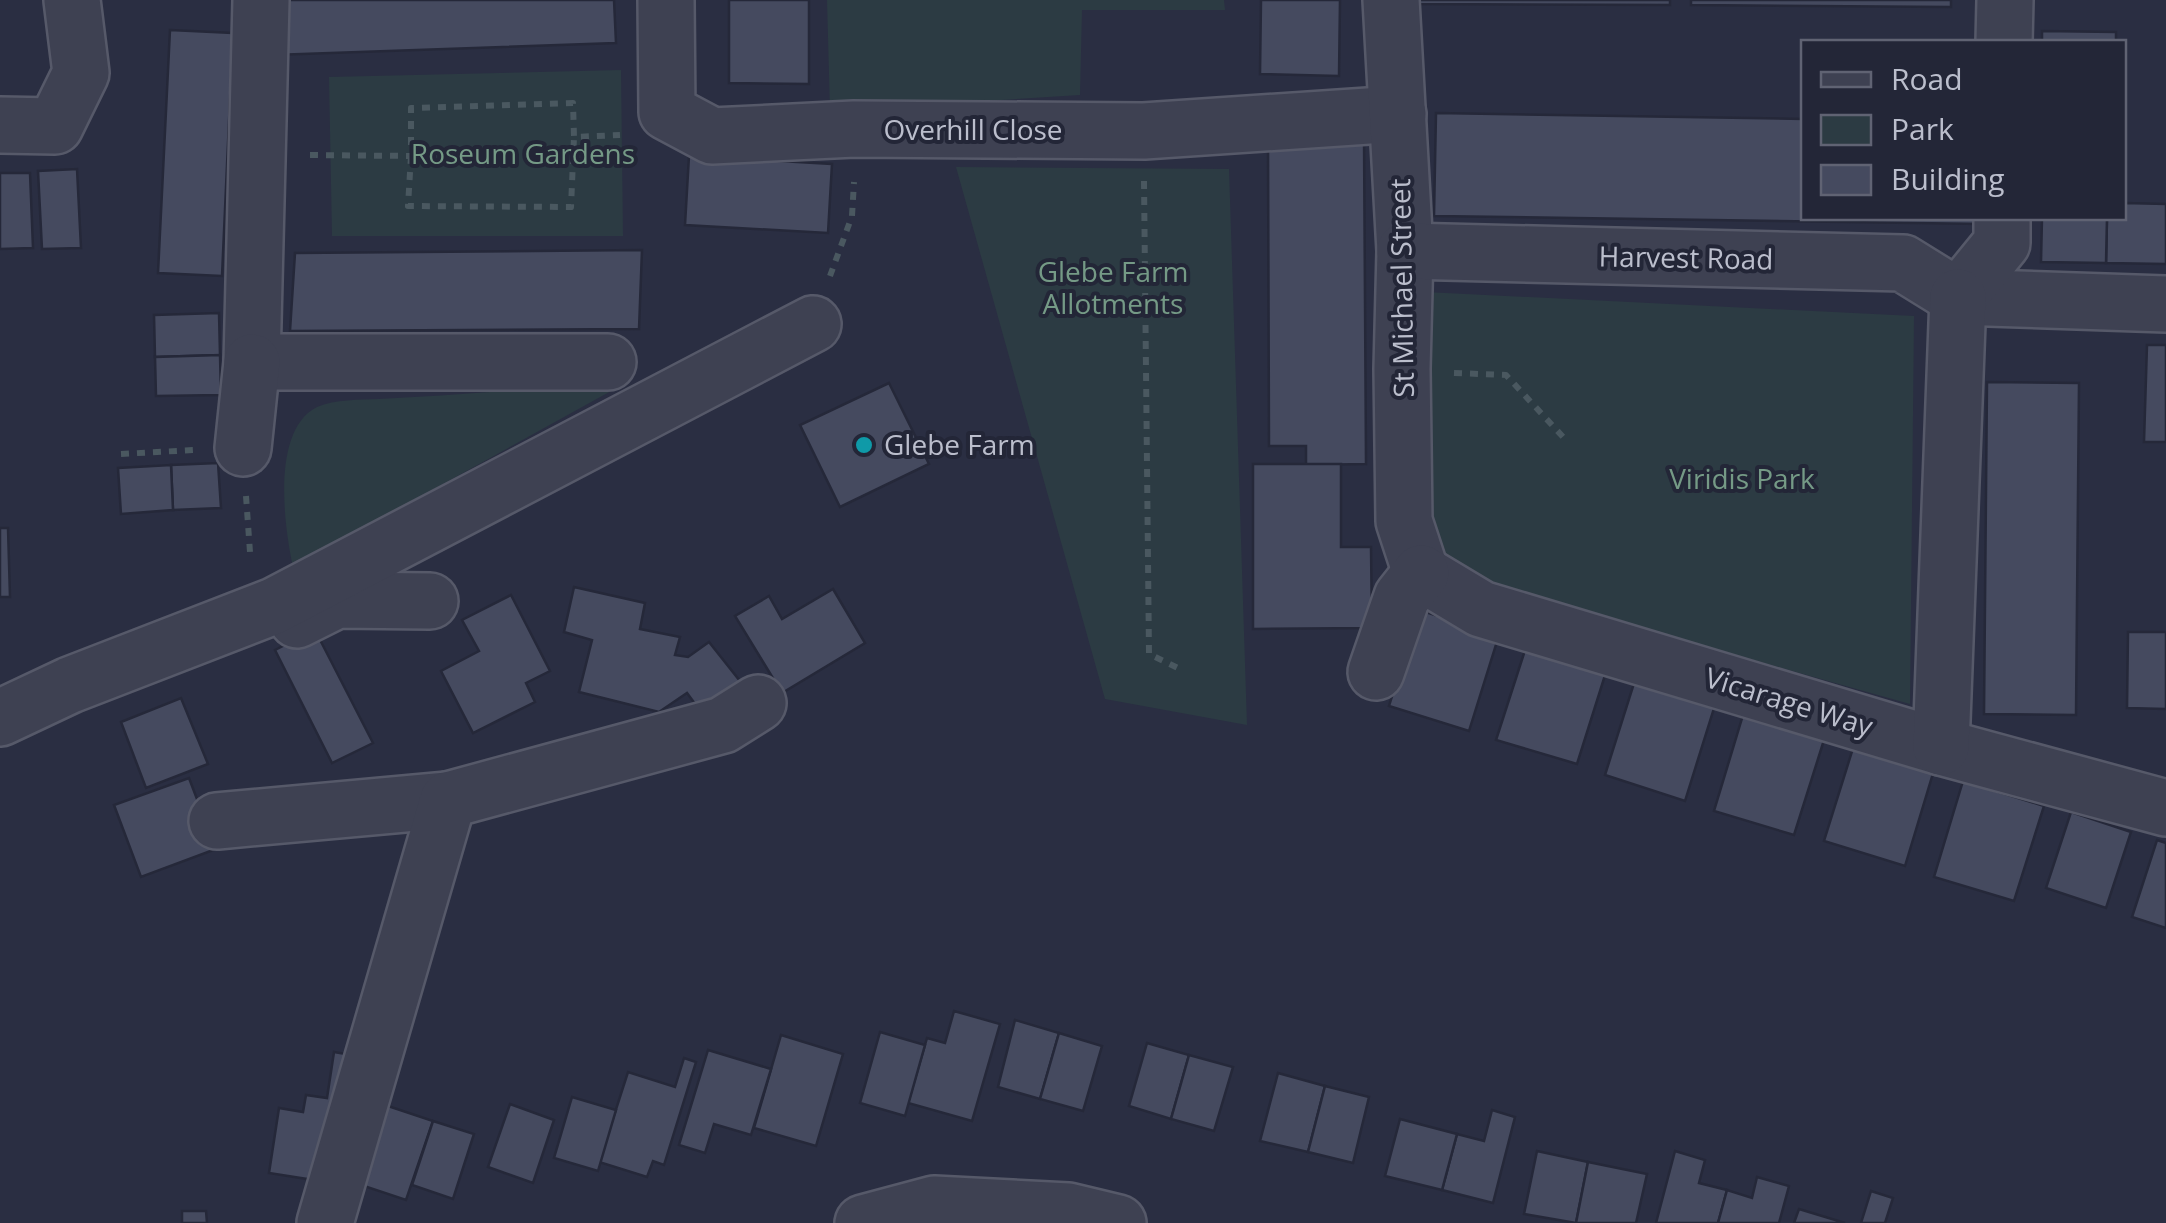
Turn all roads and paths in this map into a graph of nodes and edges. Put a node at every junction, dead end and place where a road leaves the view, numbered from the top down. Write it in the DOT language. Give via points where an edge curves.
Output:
graph roads {
  1 [pos="72,0"];
  2 [pos="261,0"];
  3 [pos="666,0"];
  4 [pos="1391,0"];
  5 [pos="2005,0"];
  6 [pos="2004,40"];
  7 [pos="667,112"];
  8 [pos="1398,114"];
  9 [pos="0,125"];
  10 [pos="854,130"];
  11 [pos="1144,131"];
  12 [pos="574,138"];
  13 [pos="257,154"];
  14 [pos="410,156"];
  15 [pos="2002,220"];
  16 [pos="1405,251"];
  17 [pos="1958,297"];
  18 [pos="2166,304"];
  19 [pos="812,324"];
  20 [pos="252,362"];
  21 [pos="608,362"];
  22 [pos="1446,372"];
  23 [pos="1564,438"];
  24 [pos="243,448"];
  25 [pos="1421,573"];
  26 [pos="430,601"];
  27 [pos="1182,670"];
  28 [pos="1376,672"];
  29 [pos="758,704"];
  30 [pos="0,720"];
  31 [pos="1940,747"];
  32 [pos="448,800"];
  33 [pos="2166,808"];
  34 [pos="217,820"];
  35 [pos="932,1214"];
  36 [pos="325,1223"];
  37 [pos="863,1223"];
  38 [pos="1118,1223"];
  1 -- 9 [label="street" via="81,73 56,126"];
  2 -- 13 [label="street"];
  3 -- 7 [label="street"];
  4 -- 8 [label="street, St Michael Street"];
  5 -- 6 [label="street"];
  7 -- 10 [label="street, Overhill Close" via="712,136"];
  7 -- 12 [label="path" via="644,134"];
  8 -- 11 [label="street, Overhill Close"];
  8 -- 16 [label="street, St Michael Street"];
  10 -- 11 [label="street, Overhill Close"];
  10 -- 19 [label="path" via="852,216"];
  11 -- 27 [label="path" via="1149,654"];
  12 -- 14 [label="path" via="573,103 411,108"];
  12 -- 14 [label="path" via="571,207 408,206"];
  13 -- 14 [label="path"];
  13 -- 20 [label="street"];
  15 -- 17 [label="street" via="2002,243"];
  16 -- 17 [label="street, Harvest Road" via="1903,263"];
  16 -- 25 [label="street, St Michael Street" via="1404,521"];
  17 -- 18 [label="street, Harvest Road"];
  17 -- 31 [label="street"];
  19 -- 30 [label="street" via="274,606 70,685"];
  20 -- 21 [label="street"];
  20 -- 24 [label="street"];
  22 -- 23 [label="path" via="1506,375"];
  25 -- 28 [label="street" via="1402,597"];
  25 -- 31 [label="street, Vicarage Way" via="1481,609"];
  26 -- 30 [label="street" via="338,600 121,707 42,730"];
  29 -- 32 [label="street" via="723,725"];
  31 -- 33 [label="street, Vicarage Way"];
  32 -- 34 [label="street"];
  32 -- 36 [label="street"];
  35 -- 37 [label="street"];
  35 -- 38 [label="street" via="1068,1210"];
}
